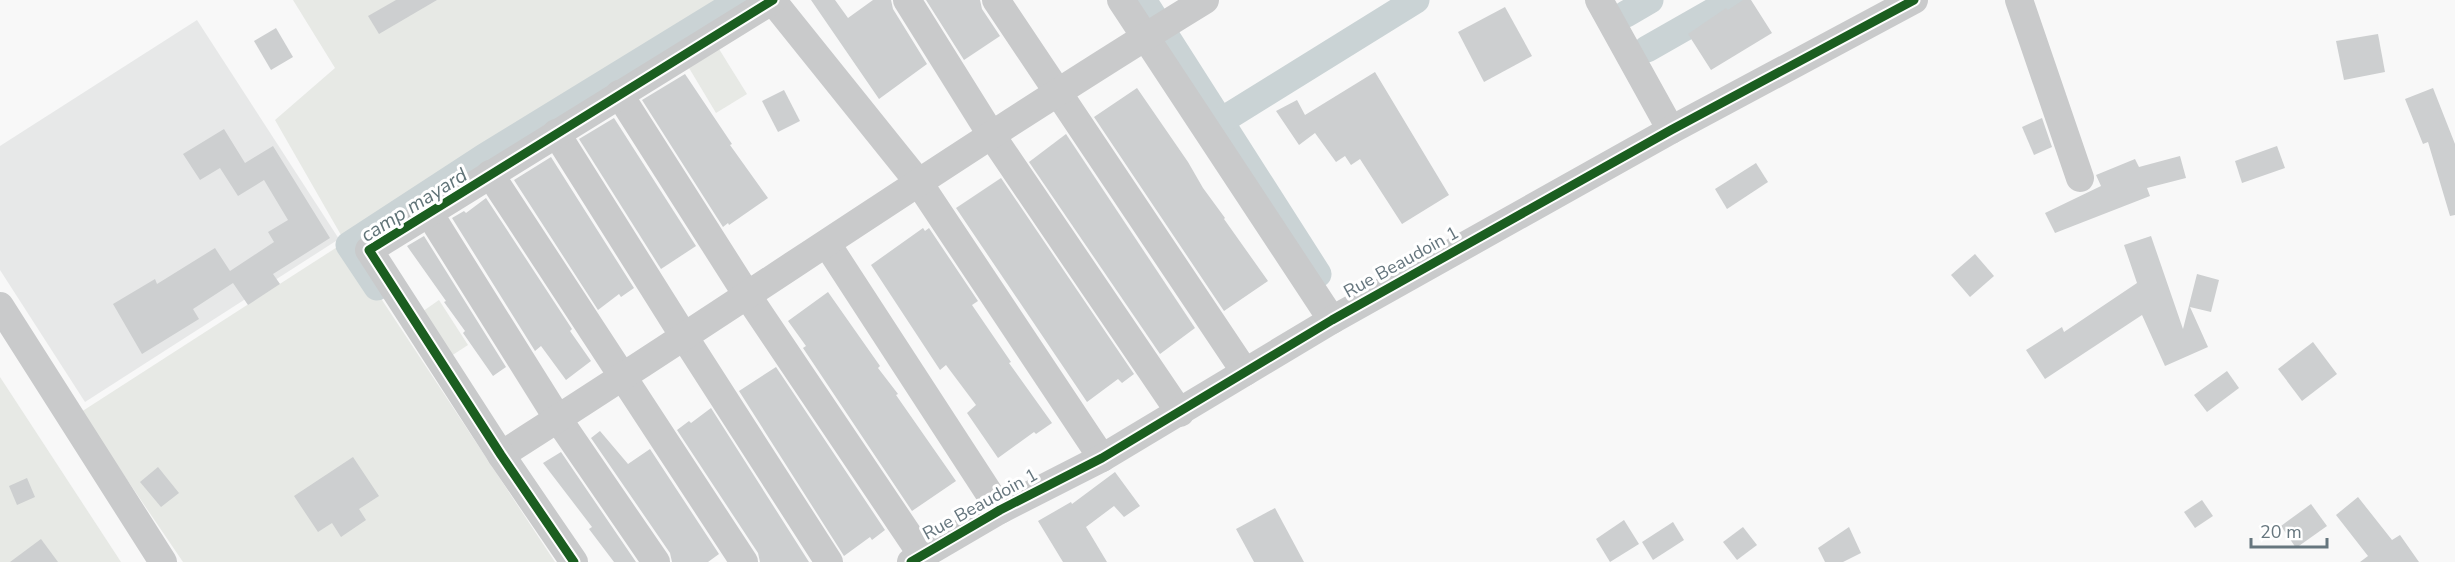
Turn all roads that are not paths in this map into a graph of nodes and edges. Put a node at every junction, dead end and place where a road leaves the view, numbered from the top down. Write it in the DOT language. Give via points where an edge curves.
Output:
graph roads {
  1 [pos="772,0"];
  2 [pos="908,0"];
  3 [pos="996,0"];
  4 [pos="1121,0"];
  5 [pos="1205,0"];
  6 [pos="1599,0"];
  7 [pos="1868,0"];
  8 [pos="1914,0"];
  9 [pos="2019,0"];
  10 [pos="1155,31"];
  11 [pos="1846,36"];
  12 [pos="1058,93"];
  13 [pos="619,94"];
  14 [pos="1671,130"];
  15 [pos="556,133"];
  16 [pos="992,136"];
  17 [pos="490,174"];
  18 [pos="2080,178"];
  19 [pos="919,183"];
  20 [pos="429,213"];
  21 [pos="827,244"];
  22 [pos="747,295"];
  23 [pos="0,306"];
  24 [pos="1332,320"];
  25 [pos="685,338"];
  26 [pos="1245,372"];
  27 [pos="623,376"];
  28 [pos="1180,412"];
  29 [pos="558,419"];
  30 [pos="501,455"];
  31 [pos="1102,458"];
  32 [pos="1000,510"];
  33 [pos="916,559"];
  34 [pos="163,562"];
  35 [pos="574,562"];
  36 [pos="656,562"];
  37 [pos="744,562"];
  38 [pos="829,562"];
  1 -- 13 [label="street"];
  1 -- 19 [label="street"];
  2 -- 16 [label="street"];
  3 -- 12 [label="street"];
  4 -- 10 [label="street"];
  5 -- 10 [label="street"];
  6 -- 14 [label="street"];
  7 -- 11 [label="street"];
  8 -- 11 [label="street, Rue Beaudoin 1"];
  9 -- 18 [label="street"];
  10 -- 12 [label="street"];
  10 -- 24 [label="street"];
  11 -- 14 [label="street, Rue Beaudoin 1"];
  12 -- 16 [label="street"];
  12 -- 26 [label="street"];
  13 -- 15 [label="street"];
  13 -- 22 [label="street"];
  14 -- 24 [label="street, Rue Beaudoin 1"];
  15 -- 17 [label="street"];
  15 -- 25 [label="street"];
  16 -- 19 [label="street"];
  16 -- 28 [label="street"];
  17 -- 20 [label="street"];
  17 -- 27 [label="street"];
  19 -- 21 [label="street"];
  19 -- 31 [label="street"];
  20 -- 29 [label="street"];
  20 -- 30 [label="street" via="369,250"];
  21 -- 22 [label="street"];
  21 -- 32 [label="street"];
  22 -- 25 [label="street"];
  22 -- 33 [label="street"];
  23 -- 34 [label="street"];
  24 -- 26 [label="street, Rue Beaudoin 1"];
  25 -- 27 [label="street"];
  25 -- 38 [label="street"];
  26 -- 28 [label="street, Rue Beaudoin 1"];
  27 -- 29 [label="street"];
  27 -- 37 [label="street"];
  28 -- 31 [label="street, Rue Beaudoin 1"];
  29 -- 30 [label="street"];
  29 -- 36 [label="street"];
  30 -- 35 [label="street"];
  31 -- 32 [label="street, Rue Beaudoin 1"];
  32 -- 33 [label="street, Rue Beaudoin 1"];
}
